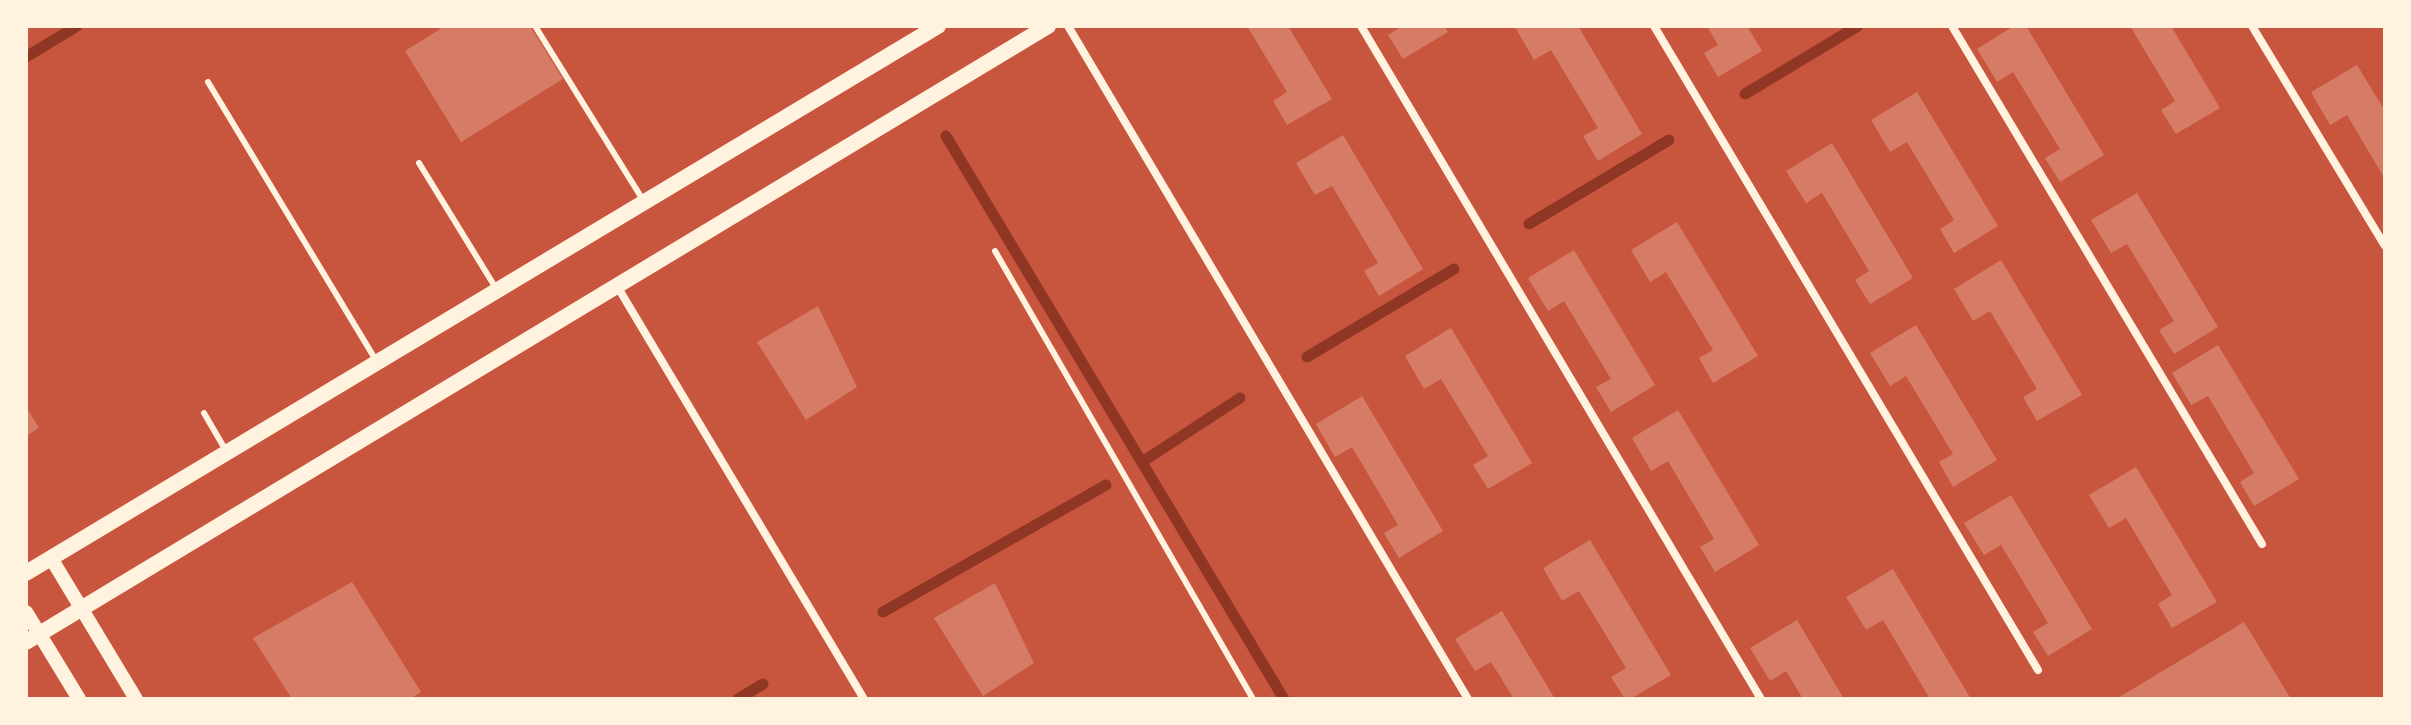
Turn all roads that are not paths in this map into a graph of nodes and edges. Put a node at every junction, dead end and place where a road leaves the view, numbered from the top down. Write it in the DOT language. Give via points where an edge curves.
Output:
graph roads {
  1 [pos="535,26"];
  2 [pos="938,26"];
  3 [pos="1048,26"];
  4 [pos="1068,26"];
  5 [pos="1361,26"];
  6 [pos="1654,26"];
  7 [pos="1952,26"];
  8 [pos="2252,26"];
  9 [pos="208,82"];
  10 [pos="419,163"];
  11 [pos="645,202"];
  12 [pos="2385,246"];
  13 [pos="995,251"];
  14 [pos="617,286"];
  15 [pos="497,290"];
  16 [pos="377,362"];
  17 [pos="204,413"];
  18 [pos="227,453"];
  19 [pos="2262,544"];
  20 [pos="51,558"];
  21 [pos="26,573"];
  22 [pos="82,609"];
  23 [pos="26,612"];
  24 [pos="33,638"];
  25 [pos="2038,670"];
  26 [pos="79,699"];
  27 [pos="136,699"];
  28 [pos="864,699"];
  29 [pos="1253,699"];
  30 [pos="1468,699"];
  31 [pos="1761,699"];
  1 -- 11 [label="lane"];
  2 -- 11 [label="main road"];
  3 -- 14 [label="main road"];
  4 -- 30 [label="street"];
  5 -- 31 [label="street"];
  6 -- 25 [label="street"];
  7 -- 19 [label="street"];
  8 -- 12 [label="street"];
  9 -- 16 [label="lane"];
  10 -- 15 [label="lane"];
  11 -- 15 [label="main road"];
  13 -- 29 [label="lane"];
  14 -- 22 [label="main road"];
  14 -- 28 [label="street"];
  15 -- 16 [label="main road"];
  16 -- 18 [label="main road"];
  17 -- 18 [label="lane"];
  18 -- 20 [label="main road"];
  20 -- 21 [label="main road"];
  20 -- 22 [label="street"];
  22 -- 24 [label="main road"];
  22 -- 27 [label="street"];
  23 -- 24 [label="street"];
  24 -- 26 [label="street"];
}
